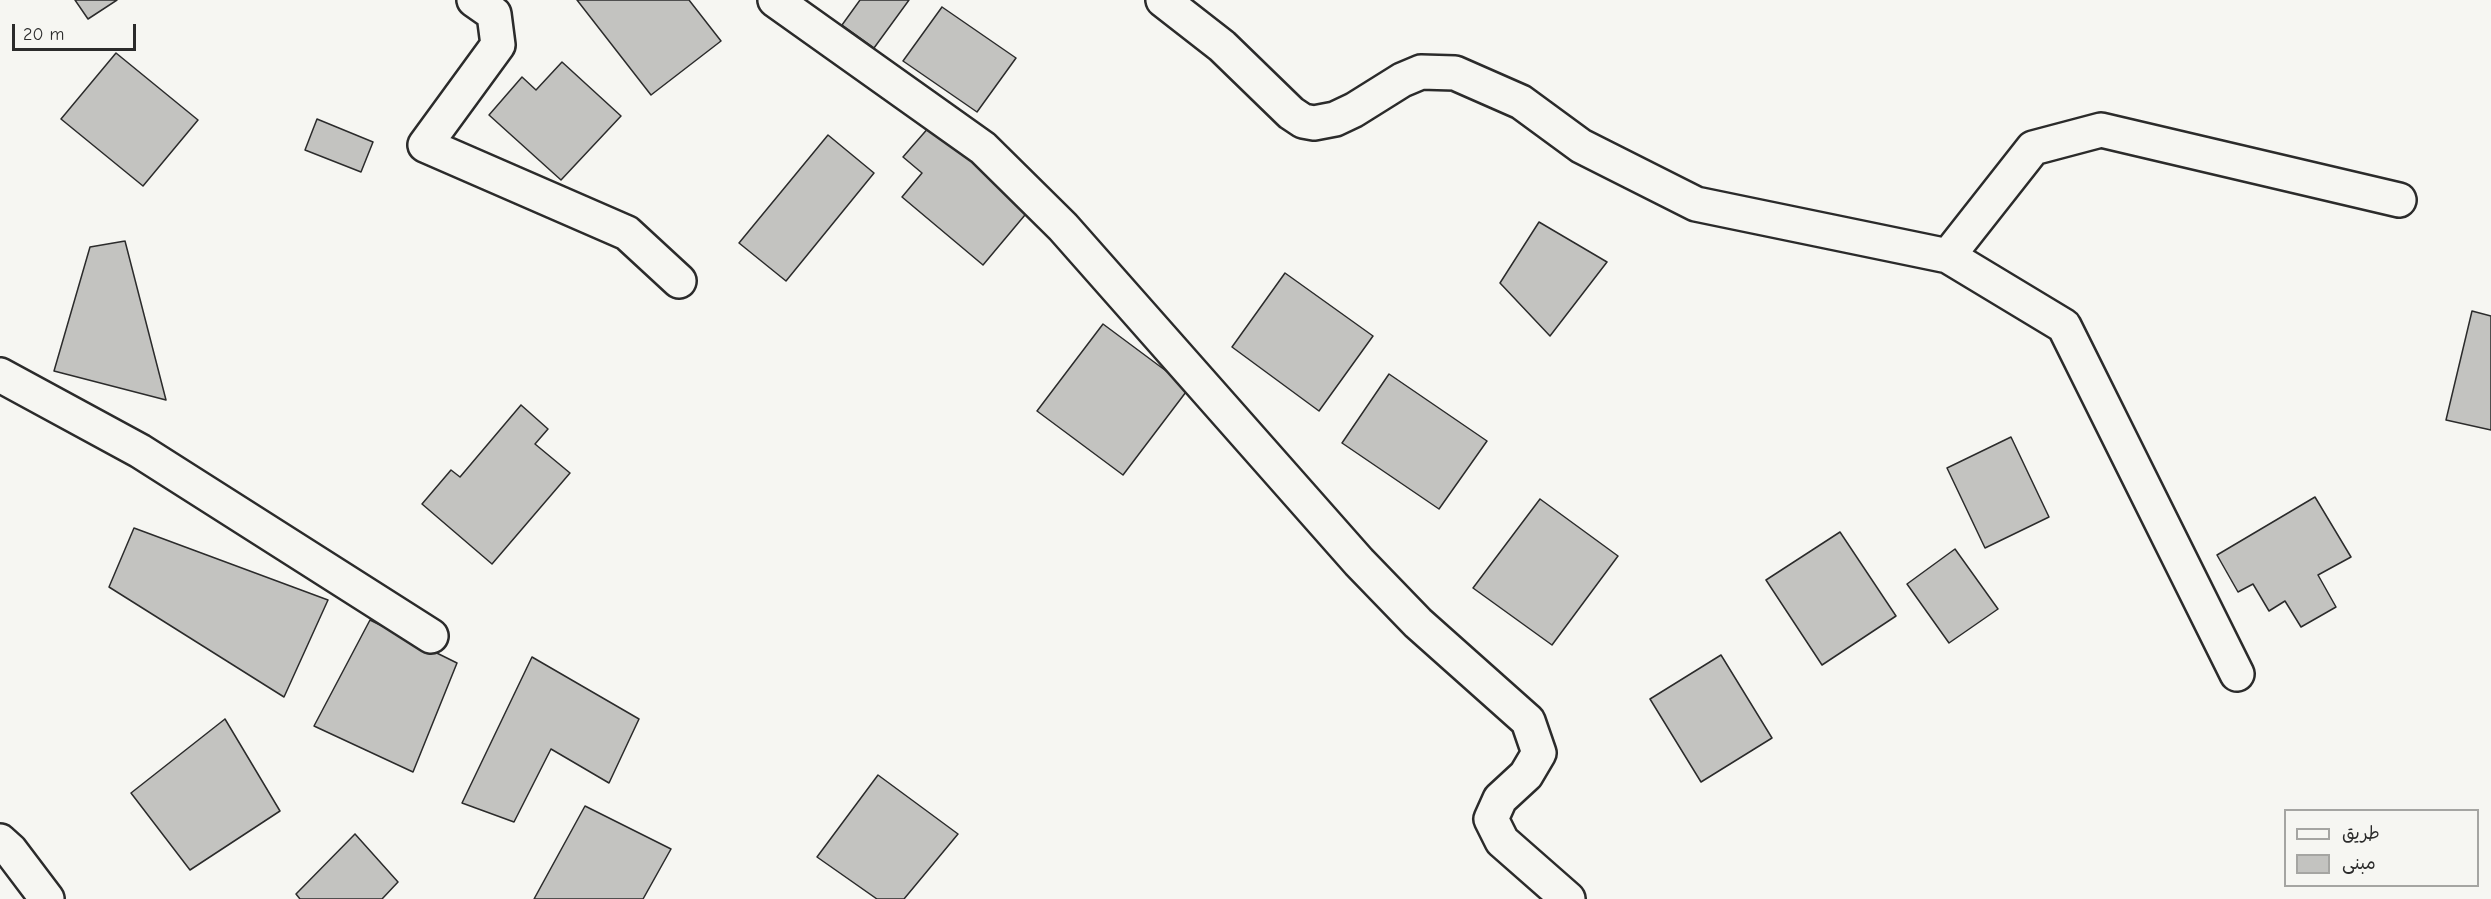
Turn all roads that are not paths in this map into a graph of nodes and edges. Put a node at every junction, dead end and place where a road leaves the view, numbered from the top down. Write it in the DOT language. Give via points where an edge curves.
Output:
graph roads {
  1 [pos="474,0"];
  2 [pos="775,0"];
  3 [pos="1163,0"];
  4 [pos="2399,200"];
  5 [pos="1948,256"];
  6 [pos="679,281"];
  7 [pos="0,375"];
  8 [pos="431,636"];
  9 [pos="2237,674"];
  10 [pos="0,841"];
  11 [pos="47,899"];
  12 [pos="1568,899"];
  1 -- 6 [label="street" via="494,14 498,45 425,145 627,233"];
  2 -- 12 [label="street" via="983,148 1063,227 1359,562 1418,622 1528,721 1539,753 1526,775 1500,799 1491,819 1502,841"];
  3 -- 5 [label="street" via="1222,46 1303,122 1335,119 1421,72 1455,73 1521,102 1581,146 1696,204"];
  4 -- 5 [label="street" via="2102,130 2033,148"];
  5 -- 9 [label="street" via="2064,326"];
  7 -- 8 [label="street" via="140,451"];
  10 -- 11 [label="street"];
}
